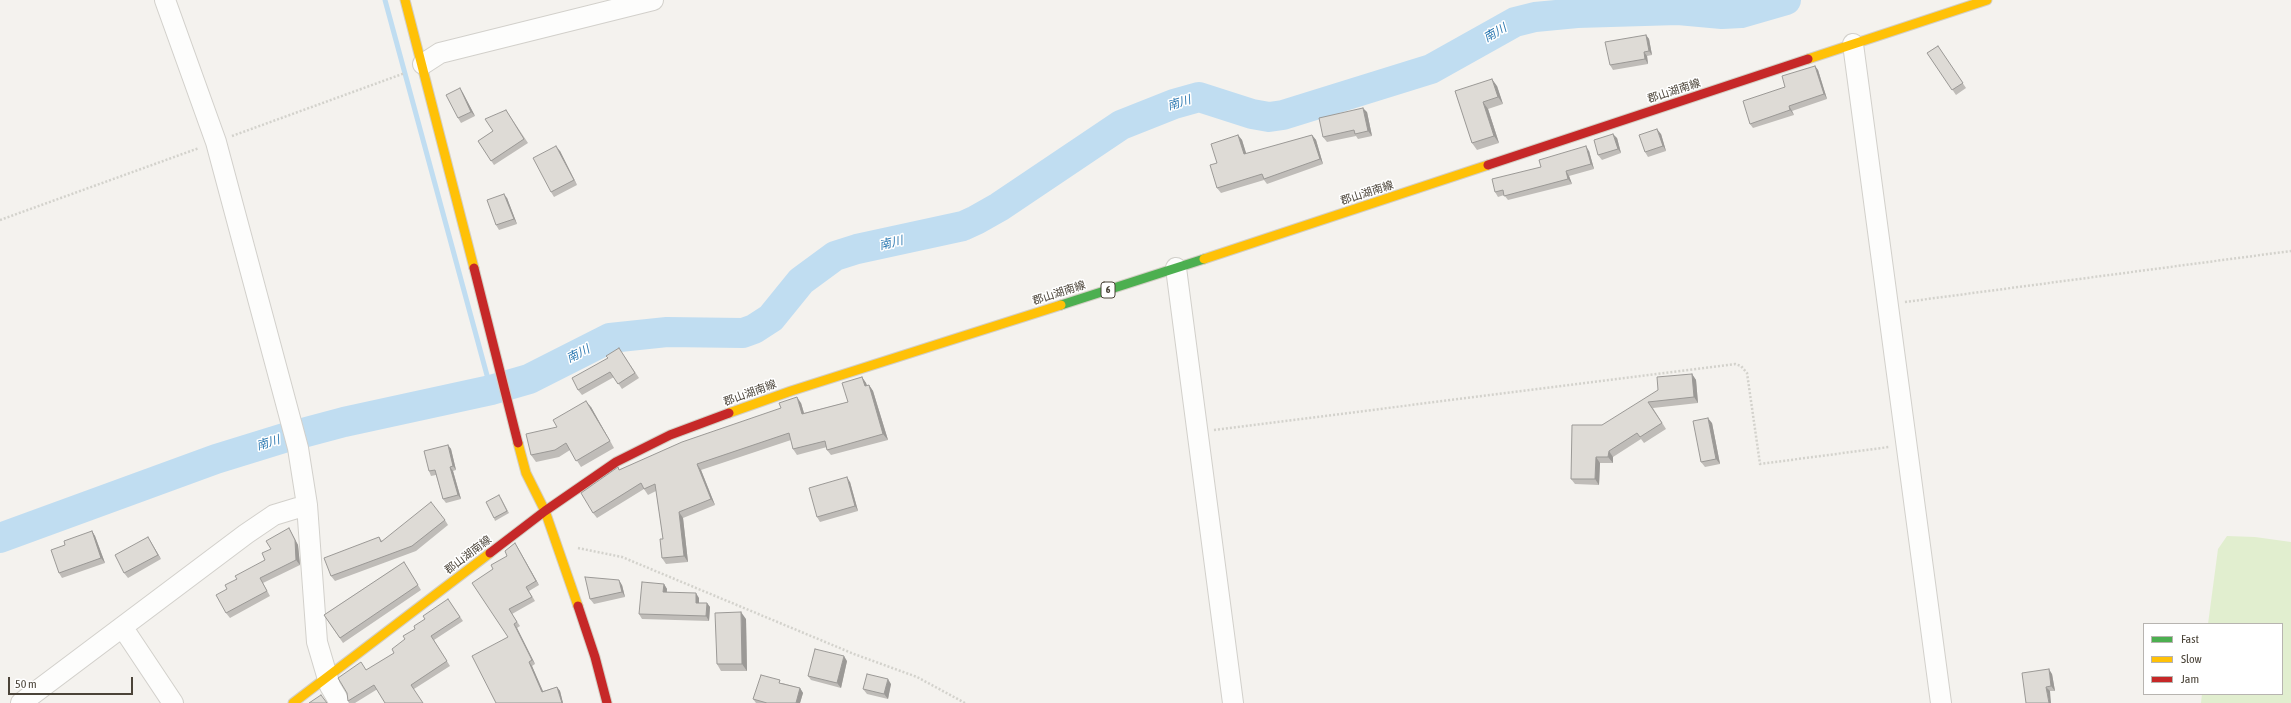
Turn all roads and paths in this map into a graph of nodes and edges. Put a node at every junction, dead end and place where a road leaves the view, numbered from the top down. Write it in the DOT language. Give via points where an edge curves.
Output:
graph roads {
  1 [pos="165,0"];
  2 [pos="405,0"];
  3 [pos="653,0"];
  4 [pos="1986,0"];
  5 [pos="1853,44"];
  6 [pos="423,64"];
  7 [pos="2291,251"];
  8 [pos="1176,268"];
  9 [pos="1888,304"];
  10 [pos="1198,432"];
  11 [pos="1907,445"];
  12 [pos="307,504"];
  13 [pos="545,511"];
  14 [pos="558,547"];
  15 [pos="123,628"];
  16 [pos="328,676"];
  17 [pos="21,703"];
  18 [pos="172,703"];
  19 [pos="293,703"];
  20 [pos="340,703"];
  21 [pos="607,703"];
  22 [pos="964,703"];
  23 [pos="1234,703"];
  24 [pos="1941,703"];
  1 -- 12 [label="street" via="216,142 298,448"];
  2 -- 6 [label="main road"];
  3 -- 6 [label="street" via="440,53"];
  4 -- 5 [label="main road, 郡山湖南線 / 6"];
  5 -- 8 [label="main road, 郡山湖南線 / 6"];
  5 -- 9 [label="street"];
  6 -- 13 [label="main road" via="526,473"];
  7 -- 9 [label="path"];
  8 -- 10 [label="street"];
  8 -- 13 [label="main road, 郡山湖南線 / 6" via="791,391 670,435 616,462"];
  9 -- 11 [label="street"];
  10 -- 11 [label="path" via="1735,364 1747,373 1760,464"];
  10 -- 23 [label="street"];
  11 -- 24 [label="street"];
  12 -- 15 [label="street" via="274,516 246,534"];
  12 -- 16 [label="street" via="317,642"];
  13 -- 14 [label="main road"];
  13 -- 16 [label="main road, 郡山湖南線 / 6"];
  14 -- 21 [label="main road" via="595,657"];
  14 -- 22 [label="path" via="592,549 622,557 854,654 917,677"];
  15 -- 17 [label="street"];
  15 -- 18 [label="street"];
  16 -- 19 [label="main road, 郡山湖南線 / 6"];
  16 -- 20 [label="street" via="330,686"];
}
